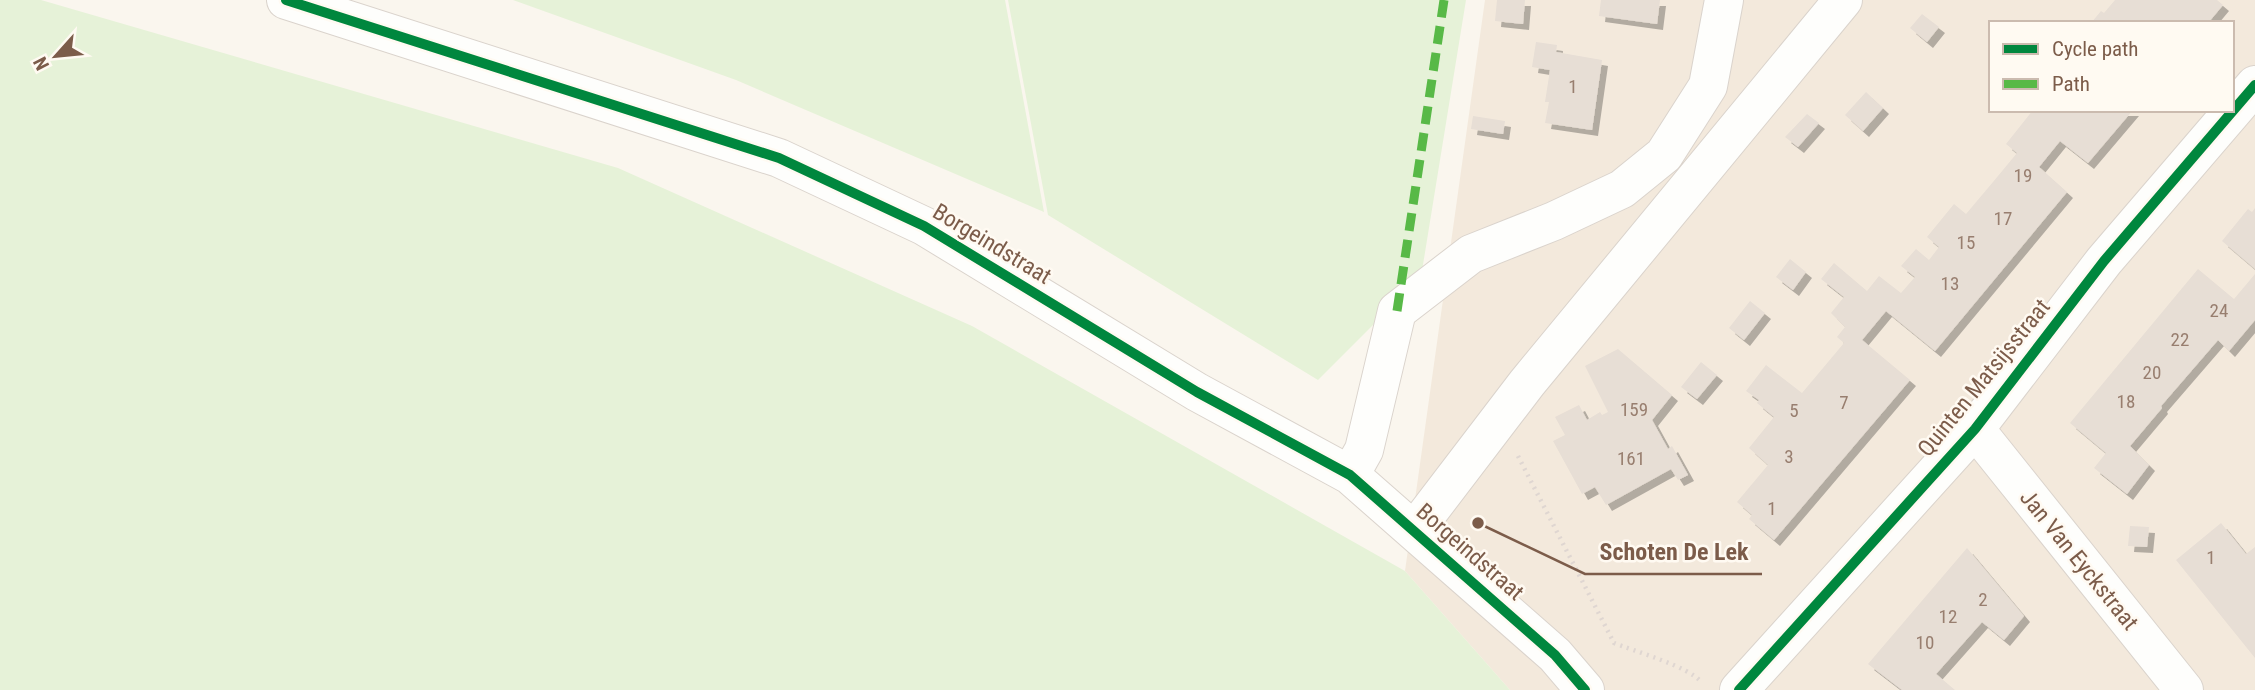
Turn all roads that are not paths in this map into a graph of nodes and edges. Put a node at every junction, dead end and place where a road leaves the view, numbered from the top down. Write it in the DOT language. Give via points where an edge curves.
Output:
graph roads {
  1 [pos="286,0"];
  2 [pos="1724,0"];
  3 [pos="1843,0"];
  4 [pos="2255,85"];
  5 [pos="2234,109"];
  6 [pos="2232,112"];
  7 [pos="1975,429"];
  8 [pos="1350,475"];
  9 [pos="1414,530"];
  10 [pos="1585,690"];
  11 [pos="1739,690"];
  12 [pos="2184,690"];
  1 -- 8 [label="street, Borgeindstraat" via="779,158 924,226 1197,392"];
  2 -- 8 [label="street" via="1708,86 1664,155 1622,189 1471,254 1397,311 1364,450"];
  3 -- 9 [label="street" via="1499,419"];
  4 -- 5 [label="street, Quinten Matsijsstraat"];
  6 -- 7 [label="street, Quinten Matsijsstraat" via="2104,261"];
  7 -- 11 [label="street, Quinten Matsijsstraat"];
  7 -- 12 [label="street, Jan Van Eyckstraat"];
  8 -- 9 [label="street, Borgeindstraat"];
  9 -- 10 [label="street, Borgeindstraat" via="1555,655"];
}
